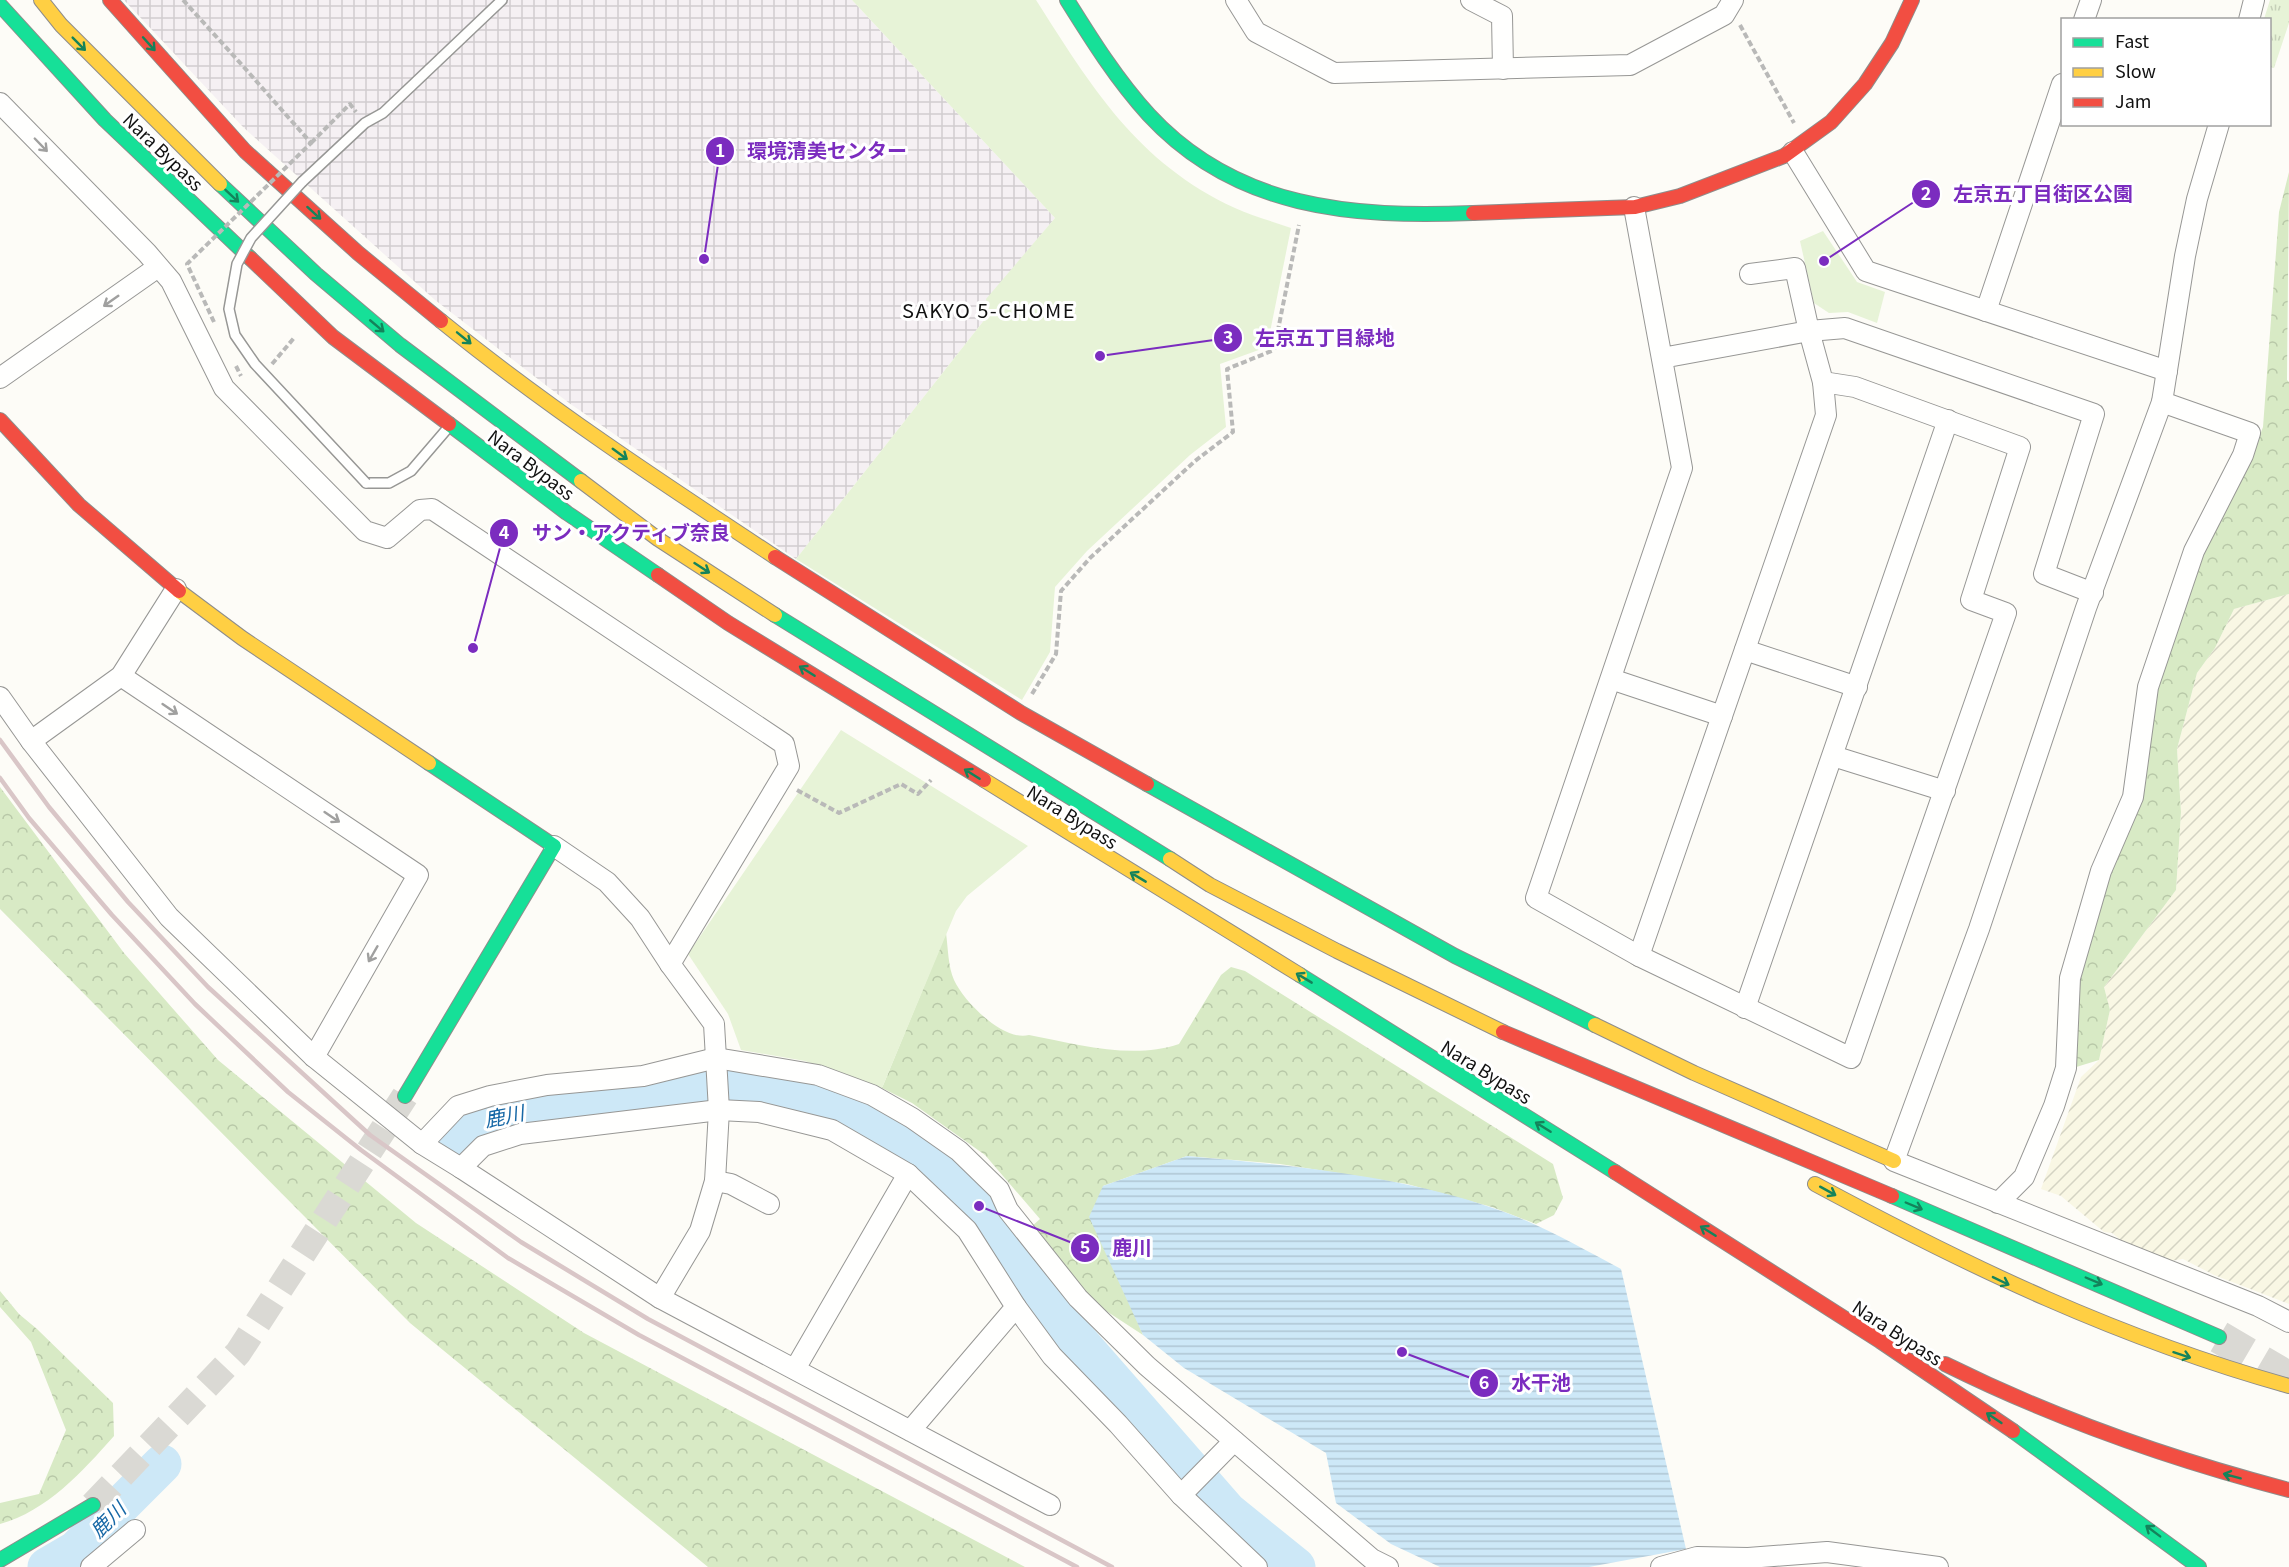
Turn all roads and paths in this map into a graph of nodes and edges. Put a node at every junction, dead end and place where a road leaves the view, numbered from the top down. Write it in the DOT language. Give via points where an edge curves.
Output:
graph roads {
  1 [pos="41,0"];
  2 [pos="110,0"];
  3 [pos="183,0"];
  4 [pos="502,0"];
  5 [pos="1067,0"];
  6 [pos="1236,0"];
  7 [pos="1471,0"];
  8 [pos="1912,0"];
  9 [pos="2091,0"];
  10 [pos="2254,0"];
  11 [pos="1731,3"];
  12 [pos="0,5"];
  13 [pos="2085,18"];
  14 [pos="2250,18"];
  15 [pos="1503,69"];
  16 [pos="2061,87"];
  17 [pos="0,103"];
  18 [pos="365,123"];
  19 [pos="1794,123"];
  20 [pos="2218,126"];
  21 [pos="311,143"];
  22 [pos="1793,153"];
  23 [pos="1634,207"];
  24 [pos="1299,223"];
  25 [pos="158,267"];
  26 [pos="1750,274"];
  27 [pos="1986,310"];
  28 [pos="216,325"];
  29 [pos="1809,331"];
  30 [pos="231,356"];
  31 [pos="1662,358"];
  32 [pos="2167,371"];
  33 [pos="241,376"];
  34 [pos="0,378"];
  35 [pos="1823,382"];
  36 [pos="2162,402"];
  37 [pos="0,420"];
  38 [pos="1948,420"];
  39 [pos="450,425"];
  40 [pos="176,589"];
  41 [pos="2093,593"];
  42 [pos="1745,650"];
  43 [pos="121,676"];
  44 [pos="1611,679"];
  45 [pos="1857,687"];
  46 [pos="0,697"];
  47 [pos="1021,713"];
  48 [pos="1722,716"];
  49 [pos="31,741"];
  50 [pos="1833,756"];
  51 [pos="932,781"];
  52 [pos="788,785"];
  53 [pos="1945,791"];
  54 [pos="554,846"];
  55 [pos="1639,956"];
  56 [pos="670,964"];
  57 [pos="1745,1008"];
  58 [pos="314,1057"];
  59 [pos="716,1065"];
  60 [pos="1648,1092"];
  61 [pos="405,1096"];
  62 [pos="718,1104"];
  63 [pos="422,1143"];
  64 [pos="1894,1161"];
  65 [pos="1780,1165"];
  66 [pos="461,1168"];
  67 [pos="908,1174"];
  68 [pos="1801,1176"];
  69 [pos="715,1181"];
  70 [pos="1998,1203"];
  71 [pos="769,1204"];
  72 [pos="1730,1244"];
  73 [pos="660,1298"];
  74 [pos="1016,1307"];
  75 [pos="2289,1322"];
  76 [pos="2219,1337"];
  77 [pos="1914,1348"];
  78 [pos="1935,1358"];
  79 [pos="795,1369"];
  80 [pos="2289,1386"];
  81 [pos="910,1431"];
  82 [pos="1234,1441"];
  83 [pos="2289,1490"];
  84 [pos="1181,1495"];
  85 [pos="93,1505"];
  86 [pos="1050,1505"];
  87 [pos="135,1530"];
  88 [pos="0,1560"];
  89 [pos="91,1567"];
  90 [pos="1257,1567"];
  91 [pos="1388,1567"];
  92 [pos="1661,1567"];
  93 [pos="1938,1567"];
  94 [pos="2199,1567"];
  1 -- 60 [label="main road, Nara Bypass, one-way" via="61,26 199,165 316,274 400,345 658,539 832,652 1210,885 1477,1021"];
  2 -- 47 [label="main road, one-way" via="245,151 358,252 499,368 644,471"];
  3 -- 21 [label="path, bridge"];
  4 -- 18 [label="lane" via="383,113"];
  5 -- 23 [label="main road" via="1118,78 1149,116 1194,154 1251,186 1303,203 1371,214"];
  6 -- 15 [label="street" via="1256,32 1334,73"];
  7 -- 15 [label="street" via="1502,16"];
  8 -- 22 [label="main road" via="1903,24 1864,85"];
  9 -- 13 [label="street"];
  10 -- 14 [label="street"];
  11 -- 15 [label="street" via="1724,15 1630,65"];
  11 -- 19 [label="path"];
  12 -- 39 [label="main road, Nara Bypass" via="105,120 333,337"];
  16 -- 27 [label="street"];
  17 -- 25 [label="street, one-way"];
  18 -- 21 [label="path" via="350,104"];
  18 -- 39 [label="lane, bridge" via="302,182 251,238 237,264 229,309 235,335 255,364 366,483 389,483 411,471"];
  20 -- 32 [label="street" via="2185,256"];
  21 -- 28 [label="path, bridge" via="187,264"];
  22 -- 23 [label="main road"];
  22 -- 27 [label="street" via="1866,271"];
  23 -- 31 [label="street"];
  24 -- 47 [label="path" via="1274,350 1227,369 1233,432 1195,461 1107,542 1061,591 1056,654"];
  25 -- 34 [label="street, one-way"];
  25 -- 56 [label="street" via="171,281 224,388 366,531 387,538 420,510 432,509 784,744 789,766"];
  26 -- 29 [label="street" via="1795,268"];
  27 -- 32 [label="street"];
  29 -- 31 [label="street"];
  29 -- 35 [label="street"];
  29 -- 41 [label="street" via="1845,328 2094,414 2044,574"];
  30 -- 33 [label="path, bridge"];
  31 -- 44 [label="street" via="1682,468"];
  32 -- 36 [label="street"];
  35 -- 38 [label="street" via="1855,387"];
  35 -- 42 [label="street" via="1826,415"];
  36 -- 41 [label="street"];
  36 -- 70 [label="street" via="2250,433 2243,455 2194,550 2148,687 2133,797 2101,871 2070,978 2066,1068 2057,1097 2024,1177"];
  37 -- 40 [label="main road" via="79,505"];
  38 -- 45 [label="street"];
  38 -- 53 [label="street" via="2020,447 1971,600 2006,613"];
  72 -- 39 [label="main road, Nara Bypass, one-way" via="728,623 629,557"];
  40 -- 43 [label="street"];
  40 -- 54 [label="main road" via="242,638"];
  41 -- 64 [label="street" via="1979,929"];
  42 -- 45 [label="street"];
  42 -- 48 [label="street"];
  43 -- 49 [label="street"];
  43 -- 58 [label="street, one-way" via="418,875"];
  44 -- 48 [label="street"];
  44 -- 55 [label="street" via="1536,898"];
  45 -- 50 [label="street"];
  46 -- 49 [label="street"];
  47 -- 64 [label="main road" via="1455,956 1694,1073"];
  48 -- 55 [label="street"];
  49 -- 58 [label="street" via="169,917"];
  50 -- 53 [label="street"];
  50 -- 57 [label="street"];
  51 -- 52 [label="path" via="918,794 901,784 839,813"];
  53 -- 57 [label="street" via="1851,1058"];
  54 -- 56 [label="street" via="607,882 640,918"];
  54 -- 61 [label="main road"];
  55 -- 57 [label="street"];
  56 -- 59 [label="street" via="714,1024"];
  58 -- 63 [label="street"];
  59 -- 62 [label="street"];
  59 -- 63 [label="street" via="547,1085 490,1096 458,1106"];
  59 -- 82 [label="street" via="818,1075 861,1091 912,1118 959,1151 999,1190 1008,1210 1078,1298 1147,1366"];
  60 -- 65 [label="main road"];
  60 -- 76 [label="main road, Nara Bypass, one-way"];
  62 -- 66 [label="street" via="520,1134 483,1146"];
  62 -- 67 [label="street" via="832,1130"];
  62 -- 69 [label="street"];
  63 -- 66 [label="street"];
  64 -- 70 [label="street"];
  66 -- 73 [label="street"];
  67 -- 74 [label="street" via="967,1230"];
  67 -- 79 [label="street"];
  68 -- 80 [label="main road, one-way" via="1939,1251 2090,1321 2175,1353"];
  69 -- 71 [label="street" via="731,1184"];
  69 -- 73 [label="street" via="700,1231"];
  70 -- 75 [label="street" via="2258,1306"];
  72 -- 77 [label="main road"];
  94 -- 72 [label="main road, Nara Bypass, one-way" via="2085,1480"];
  73 -- 79 [label="street"];
  74 -- 81 [label="street"];
  74 -- 84 [label="street" via="1052,1356 1112,1416"];
  83 -- 78 [label="main road, one-way" via="2175,1460 2103,1435 2030,1405"];
  79 -- 81 [label="street"];
  81 -- 86 [label="street"];
  82 -- 84 [label="street"];
  82 -- 91 [label="street" via="1372,1559"];
  84 -- 90 [label="street"];
  85 -- 88 [label="main road"];
  87 -- 89 [label="street"];
  92 -- 93 [label="street" via="1697,1557 1827,1552"];
}
